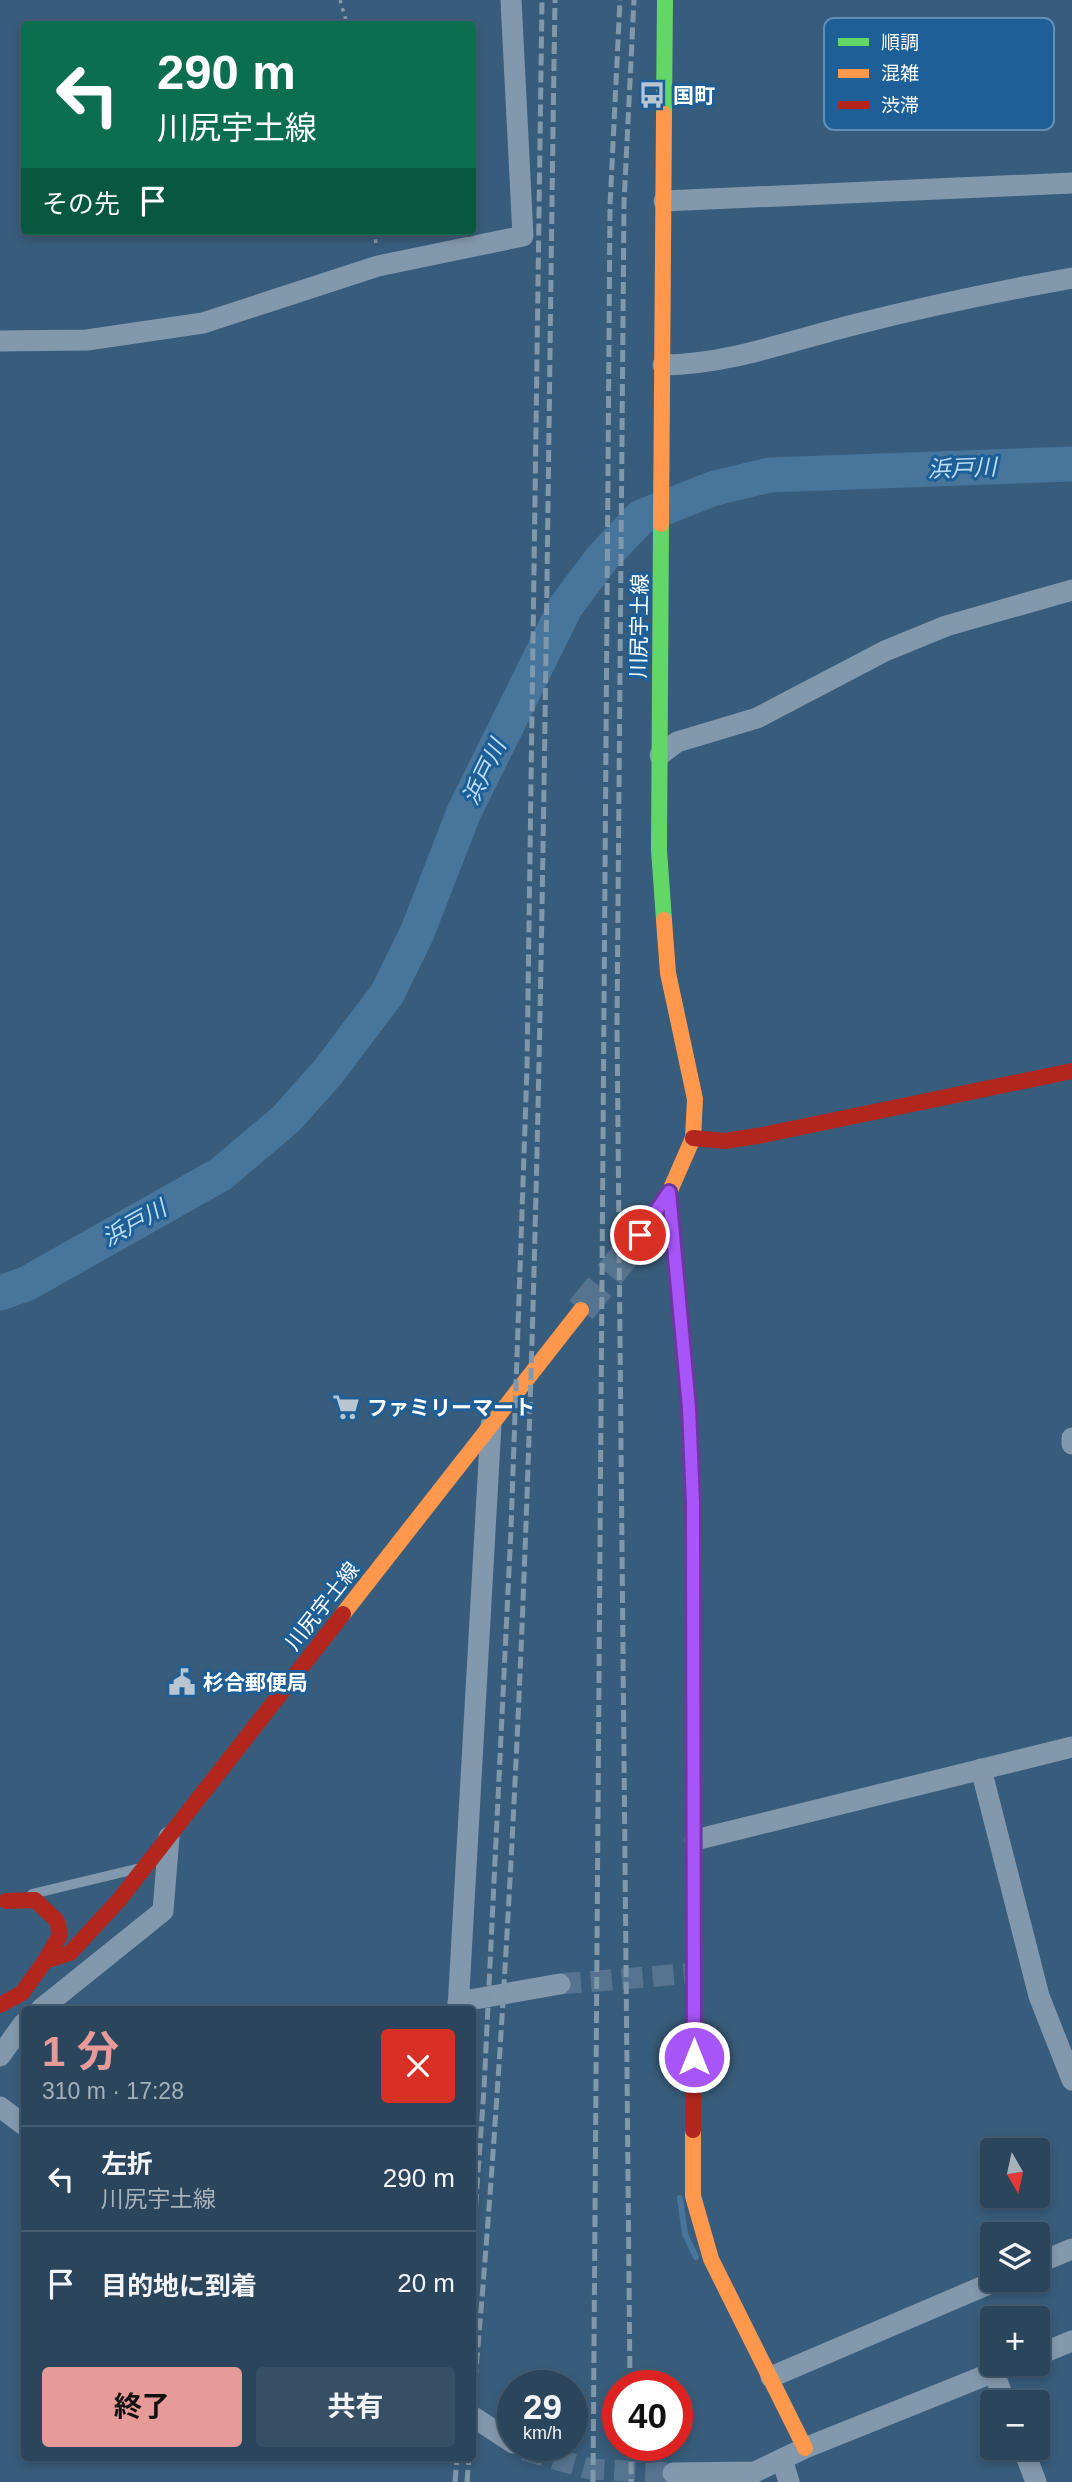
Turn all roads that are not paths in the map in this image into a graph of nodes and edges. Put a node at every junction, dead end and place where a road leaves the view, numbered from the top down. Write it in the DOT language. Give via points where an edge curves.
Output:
graph roads {
  1 [pos="511,0"];
  2 [pos="665,0"];
  3 [pos="1072,183"];
  4 [pos="664,201"];
  5 [pos="1072,278"];
  6 [pos="0,341"];
  7 [pos="664,374"];
  8 [pos="1072,590"];
  9 [pos="659,745"];
  10 [pos="1072,1071"];
  11 [pos="692,1138"];
  12 [pos="669,1192"];
  13 [pos="640,1235"];
  14 [pos="581,1310"];
  15 [pos="491,1424"];
  16 [pos="1072,1438"];
  17 [pos="1072,1444"];
  18 [pos="1072,1747"];
  19 [pos="981,1769"];
  20 [pos="169,1837"];
  21 [pos="695,1840"];
  22 [pos="145,1867"];
  23 [pos="3,1899"];
  24 [pos="46,1961"];
  25 [pos="560,1984"];
  26 [pos="0,2005"];
  27 [pos="45,2006"];
  28 [pos="458,2006"];
  29 [pos="21,2027"];
  30 [pos="0,2056"];
  31 [pos="1072,2080"];
  32 [pos="0,2107"];
  33 [pos="21,2122"];
  34 [pos="1072,2249"];
  35 [pos="1050,2258"];
  36 [pos="980,2288"];
  37 [pos="1072,2341"];
  38 [pos="1050,2350"];
  39 [pos="984,2376"];
  40 [pos="772,2378"];
  41 [pos="476,2419"];
  42 [pos="497,2432"];
  43 [pos="805,2448"];
  44 [pos="782,2459"];
  45 [pos="1028,2460"];
  46 [pos="673,2473"];
  47 [pos="789,2482"];
  48 [pos="1036,2482"];
  1 -- 6 [label="street" via="523,236 378,266 203,323 87,340"];
  2 -- 4 [label="main road, 川尻宇土線"];
  3 -- 4 [label="street"];
  4 -- 7 [label="main road, 川尻宇土線"];
  5 -- 7 [label="street" via="987,293"];
  7 -- 9 [label="main road, 川尻宇土線"];
  8 -- 9 [label="street" via="946,626 885,651 757,718"];
  9 -- 11 [label="main road, 川尻宇土線" via="663,924 668,972 695,1099"];
  10 -- 11 [label="main road" via="763,1135 725,1141"];
  11 -- 12 [label="main road, 川尻宇土線"];
  12 -- 13 [label="main road, 川尻宇土線"];
  12 -- 21 [label="main road" via="693,1503"];
  14 -- 15 [label="main road, 川尻宇土線"];
  15 -- 20 [label="main road, 川尻宇土線"];
  15 -- 28 [label="street"];
  16 -- 17 [label="street"];
  18 -- 19 [label="street"];
  19 -- 21 [label="street"];
  19 -- 31 [label="street" via="1039,1996"];
  20 -- 22 [label="main road, 川尻宇土線"];
  20 -- 27 [label="street" via="163,1911"];
  21 -- 40 [label="main road" via="693,2196 711,2259"];
  22 -- 23 [label="lane"];
  22 -- 24 [label="main road, 川尻宇土線" via="69,1953"];
  23 -- 24 [label="main road" via="36,1900 56,1917 60,1943"];
  24 -- 26 [label="main road, 川尻宇土線" via="22,1993"];
  25 -- 28 [label="street"];
  29 -- 30 [label="street"];
  32 -- 33 [label="street"];
  34 -- 35 [label="street"];
  36 -- 40 [label="street"];
  37 -- 38 [label="street"];
  39 -- 43 [label="street"];
  40 -- 43 [label="main road"];
  41 -- 42 [label="street"];
  43 -- 44 [label="street"];
  44 -- 46 [label="street" via="755,2472"];
  44 -- 47 [label="street"];
  45 -- 48 [label="street"];
}
